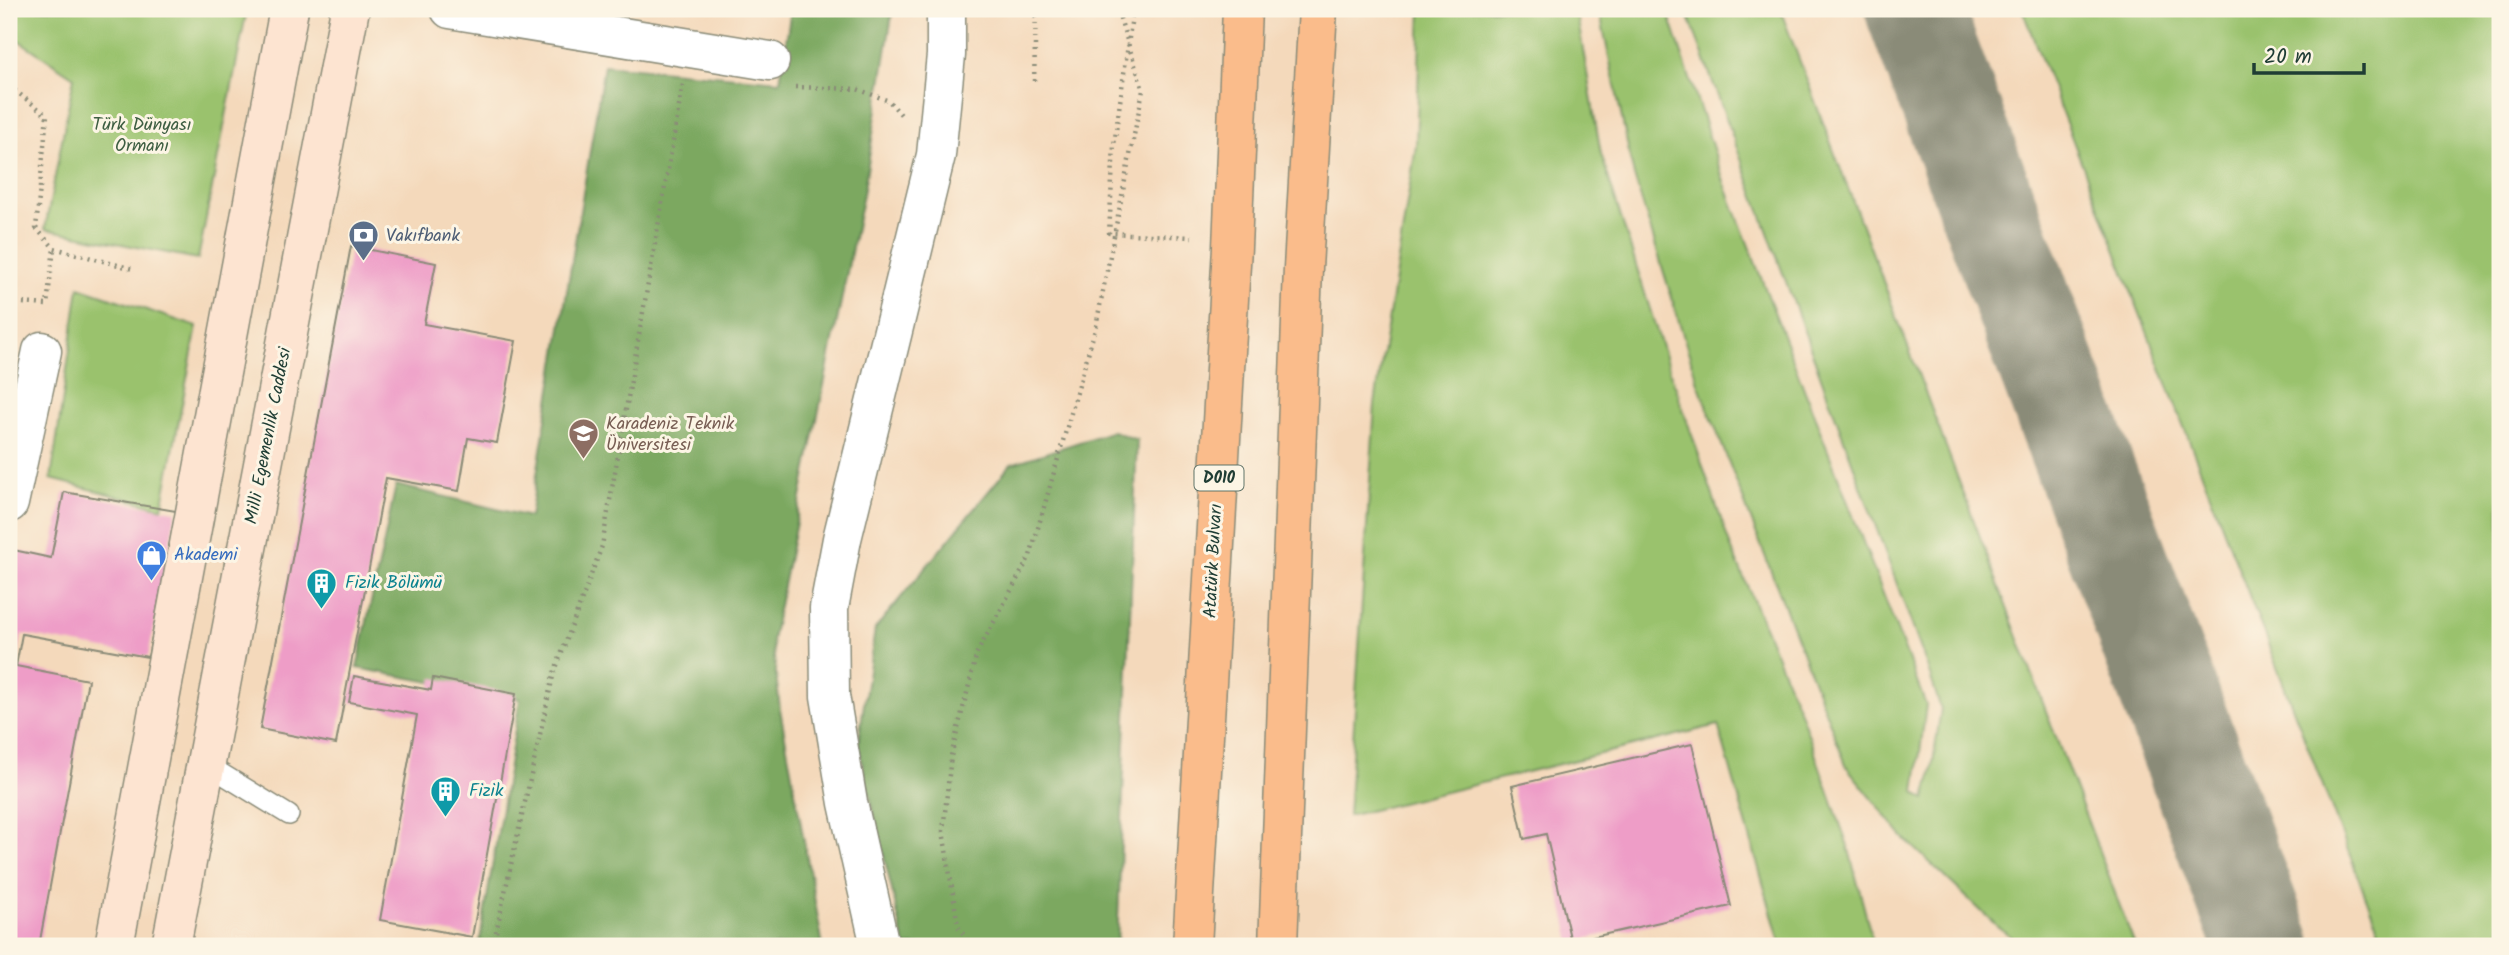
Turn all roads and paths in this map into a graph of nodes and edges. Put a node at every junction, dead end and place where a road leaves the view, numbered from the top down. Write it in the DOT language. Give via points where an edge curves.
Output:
graph roads {
  1 [pos="289,9"];
  2 [pos="350,9"];
  3 [pos="450,9"];
  4 [pos="946,9"];
  5 [pos="1036,9"];
  6 [pos="1117,9"];
  7 [pos="1133,9"];
  8 [pos="1242,9"];
  9 [pos="1318,9"];
  10 [pos="1333,9"];
  11 [pos="1128,43"];
  12 [pos="689,48"];
  13 [pos="780,74"];
  14 [pos="1034,80"];
  15 [pos="9,86"];
  16 [pos="936,155"];
  17 [pos="1113,233"];
  18 [pos="1192,237"];
  19 [pos="54,248"];
  20 [pos="1303,268"];
  21 [pos="132,269"];
  22 [pos="9,302"];
  23 [pos="42,351"];
  24 [pos="9,503"];
  25 [pos="206,765"];
  26 [pos="289,815"];
  27 [pos="114,946"];
  28 [pos="171,946"];
  29 [pos="493,946"];
  30 [pos="880,946"];
  31 [pos="971,946"];
  32 [pos="1192,946"];
  33 [pos="1278,946"];
  1 -- 27 [label="street"];
  2 -- 25 [label="street, Milli Egemenlik Caddesi"];
  3 -- 12 [label="street"];
  4 -- 16 [label="street"];
  5 -- 14 [label="path"];
  6 -- 11 [label="path"];
  7 -- 11 [label="path"];
  8 -- 32 [label="highway, Atatürk Bulvarı / D010"];
  9 -- 20 [label="highway"];
  10 -- 20 [label="highway"];
  11 -- 17 [label="path" via="1114,145 1109,233"];
  11 -- 17 [label="path" via="1143,90"];
  12 -- 13 [label="street"];
  12 -- 29 [label="path" via="602,546 553,676"];
  13 -- 16 [label="path" via="857,89 888,101"];
  15 -- 19 [label="path" via="47,115 36,228"];
  16 -- 30 [label="street" via="829,608 830,696"];
  17 -- 18 [label="path"];
  17 -- 31 [label="path" via="1096,326 1030,556 977,653 951,756 943,831 958,926"];
  19 -- 21 [label="path"];
  19 -- 22 [label="path" via="47,305"];
  20 -- 33 [label="highway"];
  23 -- 24 [label="street"];
  25 -- 26 [label="lane"];
  25 -- 28 [label="street, Milli Egemenlik Caddesi"];
}
